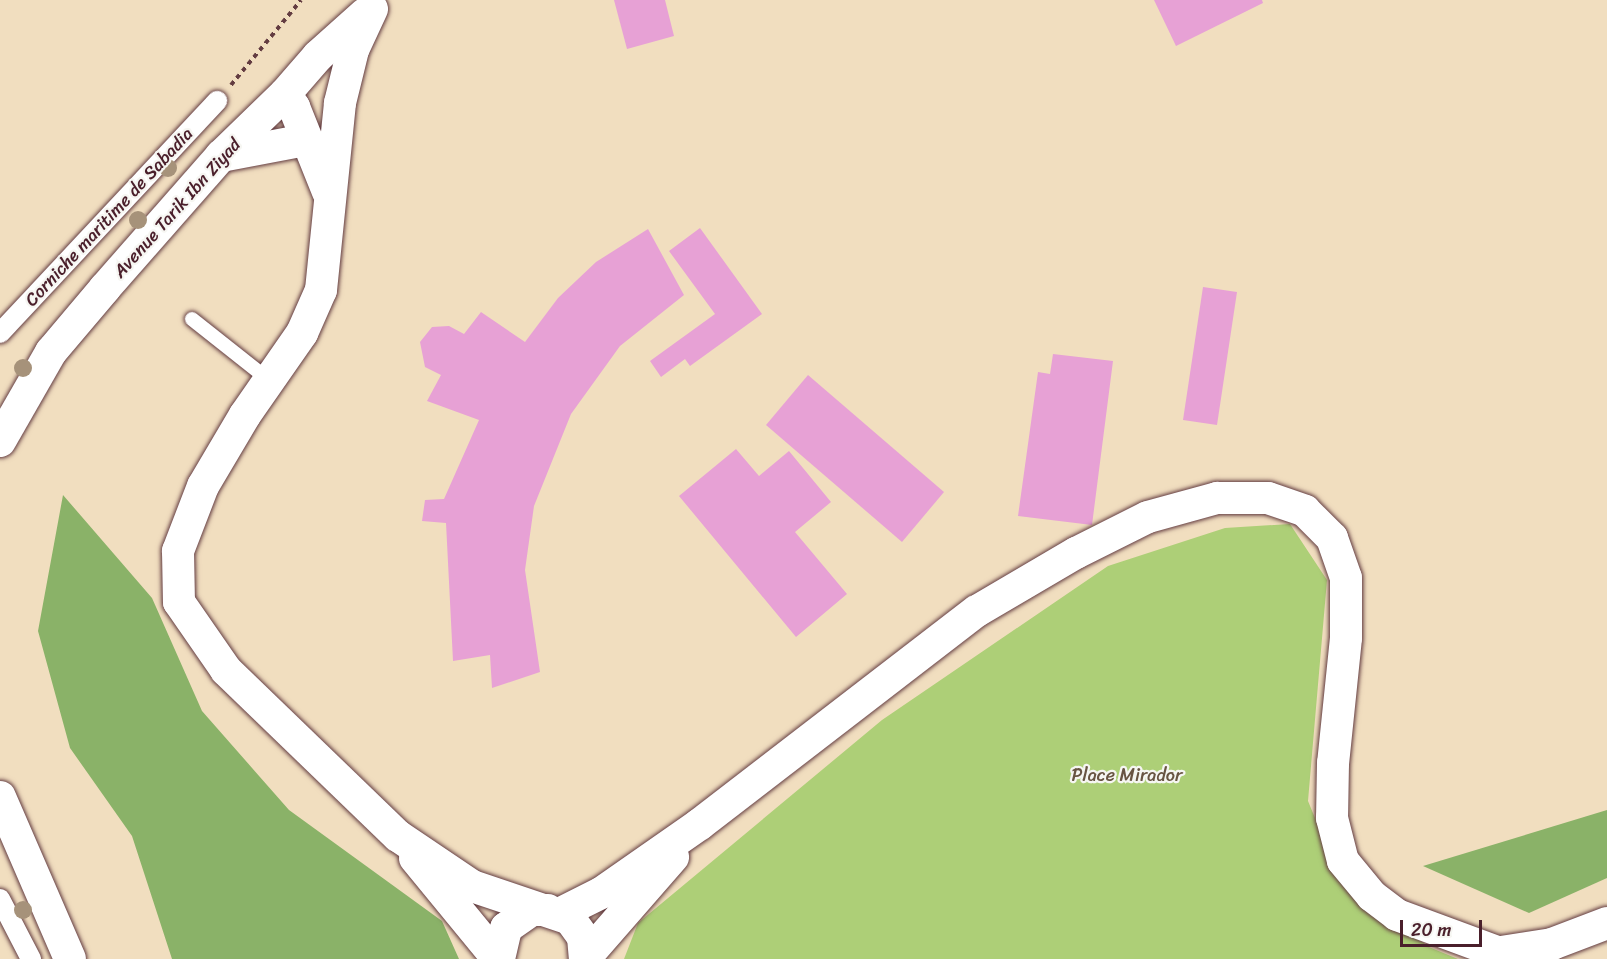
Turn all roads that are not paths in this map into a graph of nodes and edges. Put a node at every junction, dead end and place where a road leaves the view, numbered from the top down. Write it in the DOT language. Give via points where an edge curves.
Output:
graph roads {
  1 [pos="377,4"];
  2 [pos="318,56"];
  3 [pos="285,94"];
  4 [pos="217,102"];
  5 [pos="340,103"];
  6 [pos="306,140"];
  7 [pos="221,156"];
  8 [pos="329,195"];
  9 [pos="192,319"];
  10 [pos="0,333"];
  11 [pos="270,380"];
  12 [pos="0,441"];
  13 [pos="0,797"];
  14 [pos="700,824"];
  15 [pos="398,836"];
  16 [pos="0,899"];
  17 [pos="555,912"];
  18 [pos="1607,923"];
  19 [pos="1508,956"];
  20 [pos="585,958"];
  21 [pos="31,959"];
  22 [pos="70,959"];
  23 [pos="498,959"];
  1 -- 2 [label="street, Avenue Tarik Ibn Ziyad"];
  1 -- 5 [label="street" via="353,50"];
  2 -- 3 [label="street, Avenue Tarik Ibn Ziyad"];
  2 -- 5 [label="street" via="327,67"];
  3 -- 6 [label="street"];
  3 -- 7 [label="street, Avenue Tarik Ibn Ziyad"];
  4 -- 10 [label="street, Corniche maritime de Sabadia"];
  5 -- 8 [label="street"];
  6 -- 7 [label="street"];
  6 -- 8 [label="street"];
  7 -- 12 [label="street, Avenue Tarik Ibn Ziyad" via="51,352"];
  8 -- 11 [label="street" via="321,290 302,333"];
  9 -- 11 [label="lane"];
  11 -- 15 [label="street" via="203,486 178,551 179,602 226,670"];
  13 -- 22 [label="street"];
  14 -- 17 [label="street" via="601,893"];
  14 -- 19 [label="street" via="977,611 1076,553 1148,517 1217,498 1268,498 1305,511 1332,538 1346,578 1346,638 1333,763 1332,818 1343,861 1372,897 1397,915"];
  14 -- 20 [label="street"];
  15 -- 17 [label="street" via="472,886"];
  15 -- 23 [label="street"];
  16 -- 21 [label="street"];
  17 -- 20 [label="street" via="578,927"];
  17 -- 23 [label="street" via="532,910 506,928"];
  18 -- 19 [label="street"];
}
